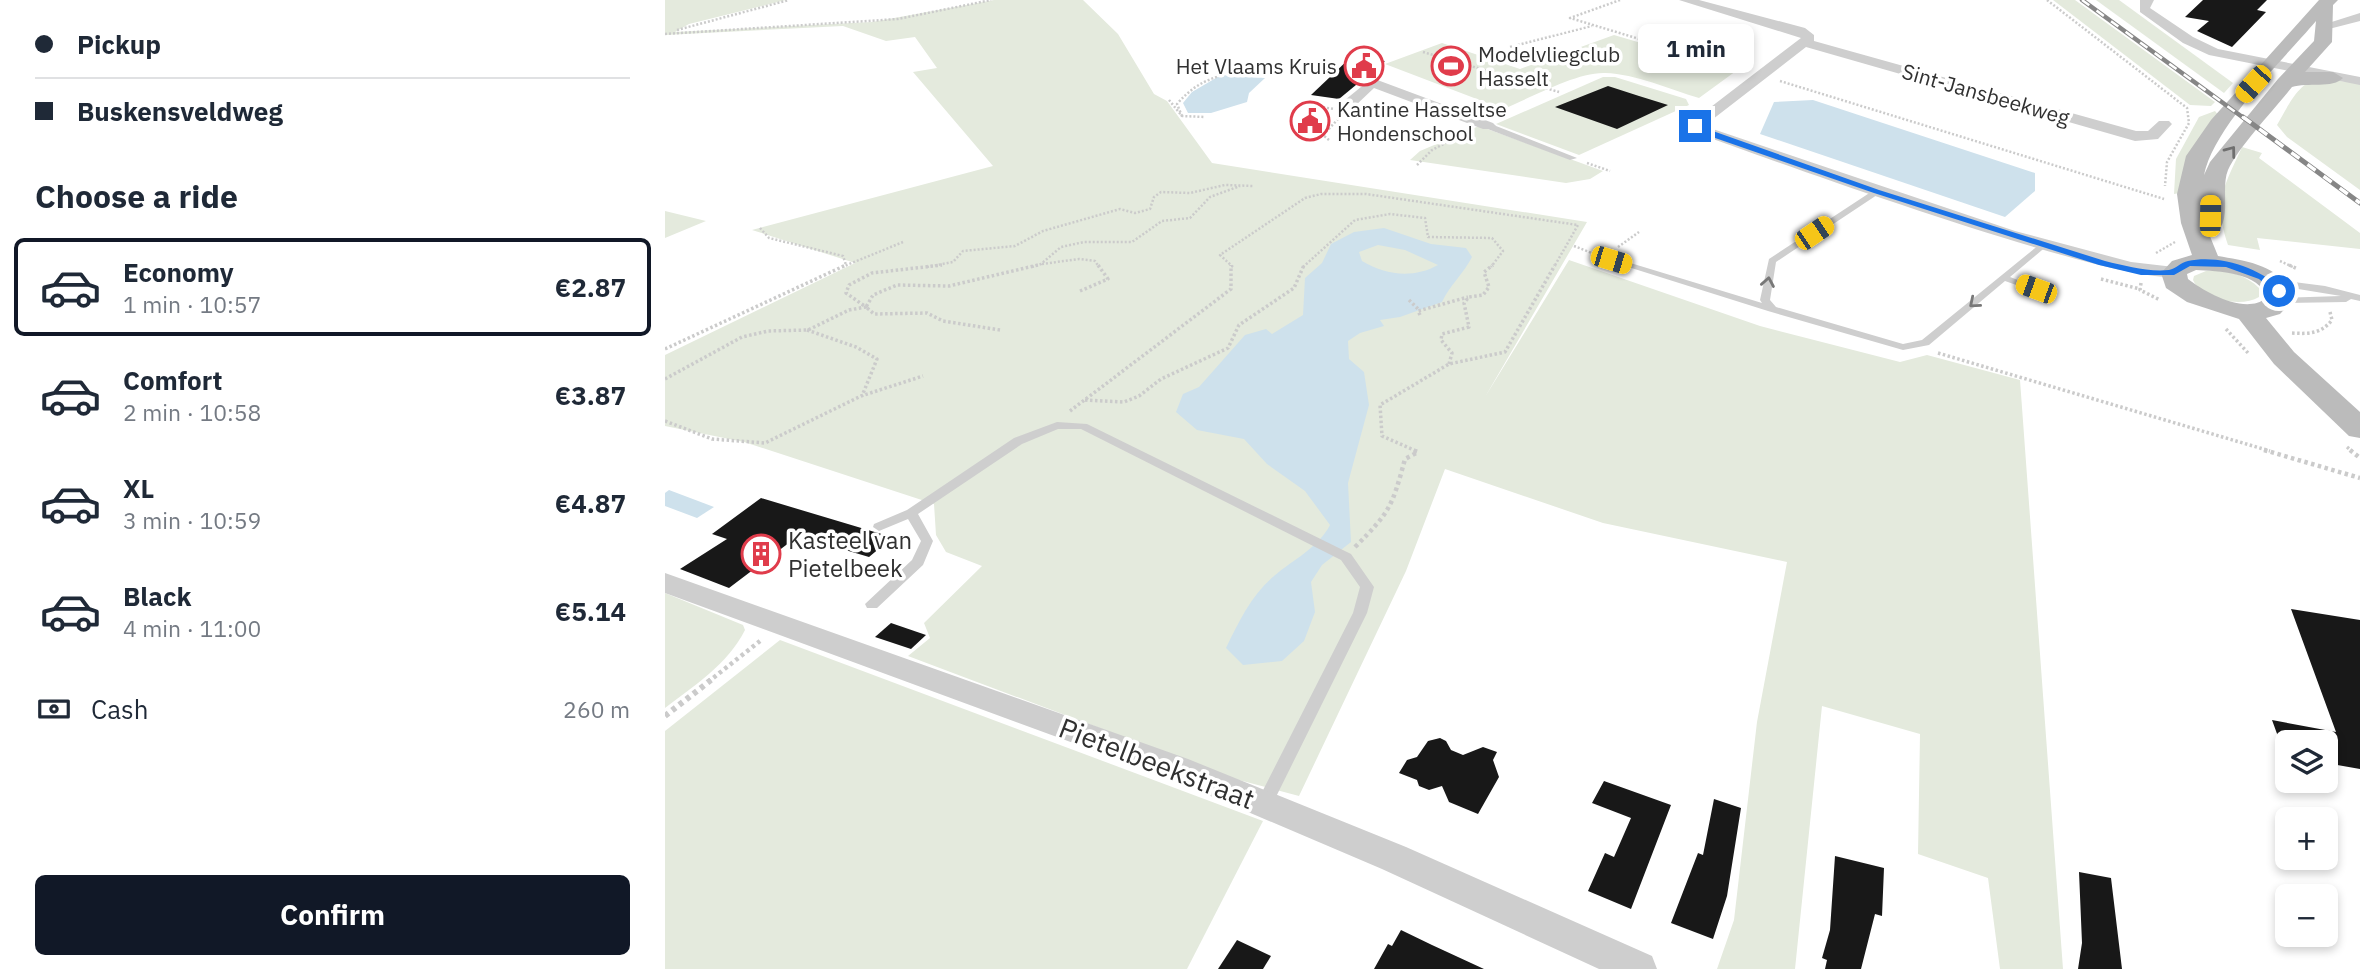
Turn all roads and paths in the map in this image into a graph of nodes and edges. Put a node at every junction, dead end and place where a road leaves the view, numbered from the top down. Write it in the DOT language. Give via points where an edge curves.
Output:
graph roads {
  1 [pos="789,0"];
  2 [pos="991,0"];
  3 [pos="1620,0"];
  4 [pos="1685,0"];
  5 [pos="2047,0"];
  6 [pos="2148,0"];
  7 [pos="2328,3"];
  8 [pos="2360,18"];
  9 [pos="1593,25"];
  10 [pos="2325,26"];
  11 [pos="673,32"];
  12 [pos="665,34"];
  13 [pos="1804,43"];
  14 [pos="1510,47"];
  15 [pos="1423,52"];
  16 [pos="2287,68"];
  17 [pos="1257,72"];
  18 [pos="1758,76"];
  19 [pos="2333,78"];
  20 [pos="2360,78"];
  21 [pos="1559,92"];
  22 [pos="1169,100"];
  23 [pos="1301,107"];
  24 [pos="1348,107"];
  25 [pos="1319,109"];
  26 [pos="1314,114"];
  27 [pos="1182,116"];
  28 [pos="1205,117"];
  29 [pos="1487,124"];
  30 [pos="2164,124"];
  31 [pos="1329,139"];
  32 [pos="1573,158"];
  33 [pos="1417,165"];
  34 [pos="1610,171"];
  35 [pos="1240,186"];
  36 [pos="1253,186"];
  37 [pos="1877,191"];
  38 [pos="2164,199"];
  39 [pos="2166,211"];
  40 [pos="760,228"];
  41 [pos="1639,232"];
  42 [pos="2172,236"];
  43 [pos="2179,241"];
  44 [pos="903,242"];
  45 [pos="1574,246"];
  46 [pos="2042,246"];
  47 [pos="1607,258"];
  48 [pos="2217,263"];
  49 [pos="1041,264"];
  50 [pos="846,265"];
  51 [pos="2004,278"];
  52 [pos="2177,280"];
  53 [pos="2036,289"];
  54 [pos="2274,290"];
  55 [pos="1080,291"];
  56 [pos="1469,297"];
  57 [pos="2360,299"];
  58 [pos="1409,300"];
  59 [pos="866,307"];
  60 [pos="1418,309"];
  61 [pos="1772,309"];
  62 [pos="2246,310"];
  63 [pos="1420,315"];
  64 [pos="807,330"];
  65 [pos="1000,330"];
  66 [pos="2297,333"];
  67 [pos="2311,335"];
  68 [pos="1913,345"];
  69 [pos="665,349"];
  70 [pos="1449,364"];
  71 [pos="923,376"];
  72 [pos="665,379"];
  73 [pos="861,396"];
  74 [pos="1084,400"];
  75 [pos="665,421"];
  76 [pos="1057,425"];
  77 [pos="2360,429"];
  78 [pos="2360,478"];
  79 [pos="911,513"];
  80 [pos="879,527"];
  81 [pos="1344,556"];
  82 [pos="665,583"];
  83 [pos="872,604"];
  84 [pos="780,625"];
  85 [pos="665,716"];
  86 [pos="1264,804"];
  87 [pos="1639,969"];
  1 -- 11 [label="path"];
  2 -- 11 [label="path" via="898,19"];
  3 -- 9 [label="path" via="1570,18"];
  4 -- 13 [label="street" via="1800,31 1809,38"];
  5 -- 38 [label="path" via="2189,111 2189,123 2167,162"];
  6 -- 16 [label="street" via="2144,9 2199,46"];
  7 -- 10 [label="main road"];
  7 -- 16 [label="main road" via="2317,9"];
  8 -- 10 [label="street"];
  9 -- 14 [label="path"];
  9 -- 18 [label="path"];
  10 -- 16 [label="main road" via="2323,42"];
  11 -- 12 [label="path"];
  13 -- 18 [label="street"];
  13 -- 30 [label="street, Sint-Jansbeekweg" via="2135,136 2152,136"];
  15 -- 21 [label="path"];
  16 -- 19 [label="main road" via="2301,78"];
  16 -- 20 [label="street"];
  16 -- 48 [label="main road" via="2218,167 2210,216"];
  17 -- 27 [label="path" via="1215,74 1187,91 1177,104"];
  18 -- 37 [label="street" via="1695,126 1698,130"];
  18 -- 38 [label="path"];
  19 -- 20 [label="street"];
  22 -- 27 [label="path"];
  23 -- 25 [label="path"];
  24 -- 25 [label="path"];
  24 -- 29 [label="street" via="1376,78"];
  24 -- 31 [label="path" via="1325,131 1323,135"];
  25 -- 26 [label="path"];
  27 -- 28 [label="path"];
  29 -- 32 [label="lane"];
  29 -- 33 [label="path" via="1432,150"];
  32 -- 34 [label="path"];
  35 -- 36 [label="path"];
  35 -- 49 [label="path" via="1210,197 1190,218 1162,221 1132,242 1061,247"];
  35 -- 59 [label="path" via="1161,192 1150,209 1135,213 1120,209 1043,231 1015,246 963,251 953,262 942,265 872,273 849,285 846,292"];
  37 -- 46 [label="street"];
  61 -- 37 [label="lane, one-way" via="1765,300 1772,261"];
  38 -- 39 [label="path"];
  40 -- 50 [label="path" via="769,238 843,256"];
  41 -- 47 [label="path"];
  42 -- 43 [label="path"];
  44 -- 50 [label="path"];
  45 -- 47 [label="path"];
  46 -- 51 [label="lane"];
  46 -- 52 [label="street" via="2141,282"];
  47 -- 61 [label="lane"];
  48 -- 52 [label="main road" via="2189,263"];
  48 -- 54 [label="main road"];
  49 -- 55 [label="path" via="1095,261 1108,279"];
  49 -- 59 [label="path" via="949,286 897,285 873,295"];
  50 -- 69 [label="path"];
  51 -- 53 [label="lane"];
  51 -- 68 [label="lane, one-way" via="1925,343"];
  52 -- 62 [label="main road" via="2207,303"];
  54 -- 57 [label="lane"];
  54 -- 57 [label="lane"];
  54 -- 62 [label="main road" via="2263,310"];
  56 -- 63 [label="path" via="1418,311"];
  56 -- 70 [label="path" via="1464,303 1469,327 1442,334 1441,340 1453,353"];
  56 -- 74 [label="path" via="1483,295 1489,287 1484,272 1503,251 1492,238 1429,237 1425,218 1411,214 1364,217 1304,264 1294,288 1239,325 1228,348 1124,402"];
  58 -- 60 [label="path"];
  59 -- 64 [label="path"];
  59 -- 65 [label="path" via="874,314 927,313 943,321"];
  61 -- 68 [label="lane" via="1903,347"];
  62 -- 77 [label="main road" via="2284,358"];
  64 -- 72 [label="path" via="742,337"];
  64 -- 73 [label="path" via="877,359"];
  66 -- 67 [label="path"];
  68 -- 78 [label="path"];
  70 -- 74 [label="path" via="1505,352 1578,225 1366,194 1305,198 1220,255 1233,267 1231,289"];
  70 -- 81 [label="path" via="1380,405 1382,436 1418,452 1405,459 1385,516"];
  71 -- 73 [label="path"];
  73 -- 75 [label="path" via="765,443 712,439"];
  74 -- 76 [label="path"];
  76 -- 79 [label="lane" via="1018,441"];
  76 -- 81 [label="lane" via="1083,426"];
  79 -- 80 [label="lane"];
  79 -- 83 [label="lane" via="927,541 918,562"];
  81 -- 86 [label="lane" via="1367,587 1360,613"];
  82 -- 84 [label="street, Pietelbeekstraat"];
  84 -- 85 [label="path"];
  84 -- 86 [label="street, Pietelbeekstraat" via="1178,768"];
  86 -- 87 [label="street, Pietelbeekstraat"];
}
